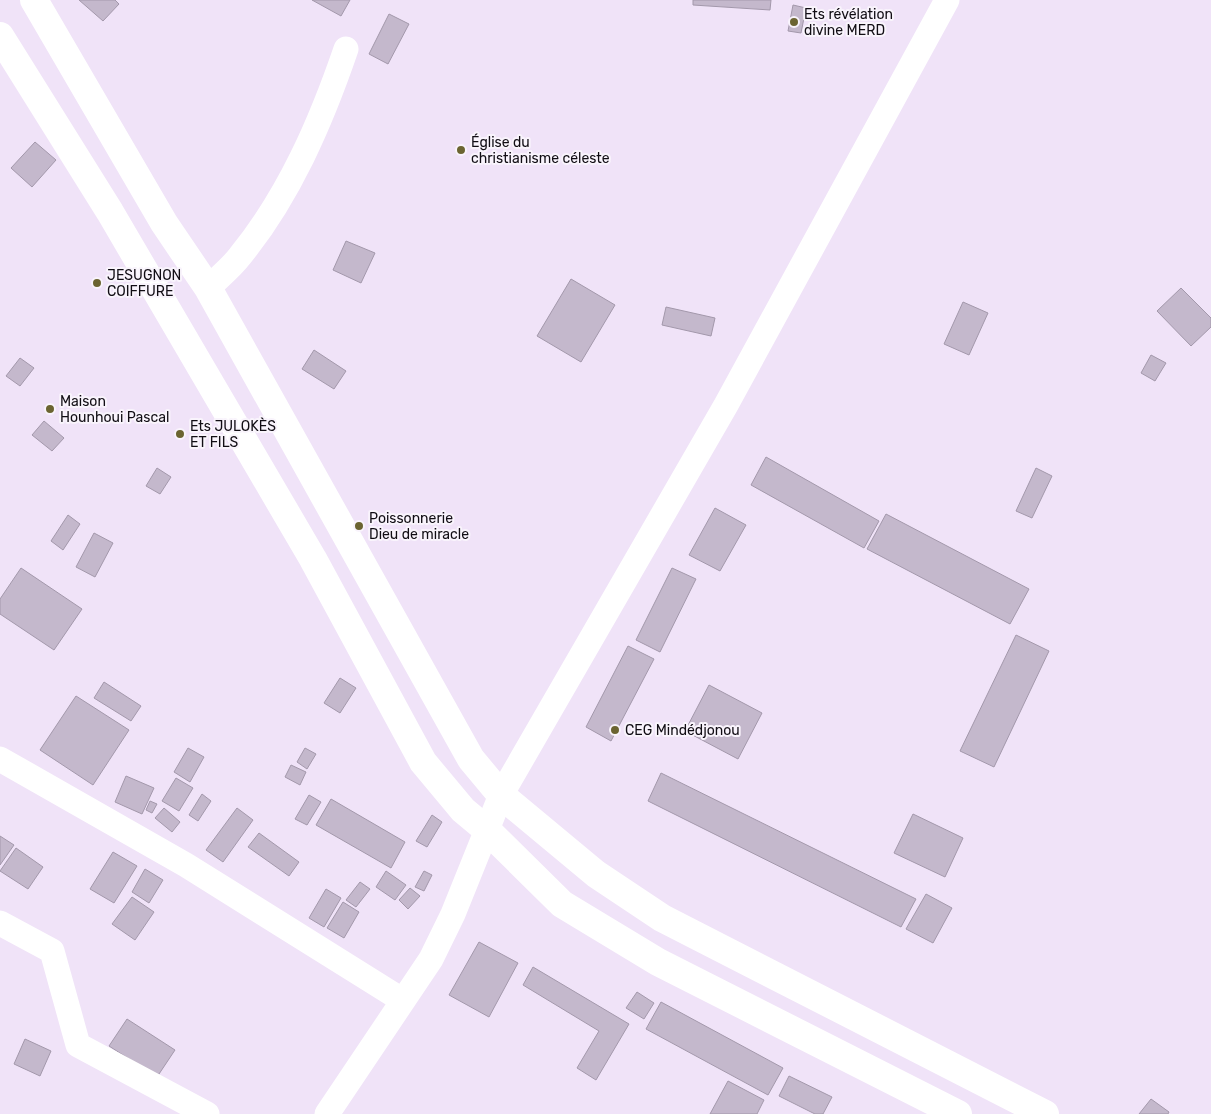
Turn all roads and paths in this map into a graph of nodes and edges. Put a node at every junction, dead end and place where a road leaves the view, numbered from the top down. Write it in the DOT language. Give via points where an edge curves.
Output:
graph roads {
  1 [pos="34,0"];
  2 [pos="947,0"];
  3 [pos="0,36"];
  4 [pos="346,49"];
  5 [pos="208,288"];
  6 [pos="0,759"];
  7 [pos="501,795"];
  8 [pos="487,830"];
  9 [pos="0,923"];
  10 [pos="402,1000"];
  11 [pos="207,1114"];
  12 [pos="327,1114"];
  13 [pos="958,1114"];
  14 [pos="1045,1114"];
  1 -- 5 [label="main road" via="164,223"];
  2 -- 7 [label="street" via="726,405"];
  3 -- 8 [label="main road" via="110,212 313,559 423,762 463,810"];
  4 -- 5 [label="street" via="327,106 267,220 239,258"];
  5 -- 7 [label="main road" via="471,759"];
  6 -- 10 [label="street" via="186,865"];
  7 -- 8 [label="street"];
  7 -- 14 [label="main road" via="596,874 662,918"];
  8 -- 10 [label="street" via="431,959"];
  8 -- 13 [label="main road" via="562,904 658,962"];
  9 -- 11 [label="street" via="52,951 78,1045"];
  10 -- 12 [label="street"];
}
